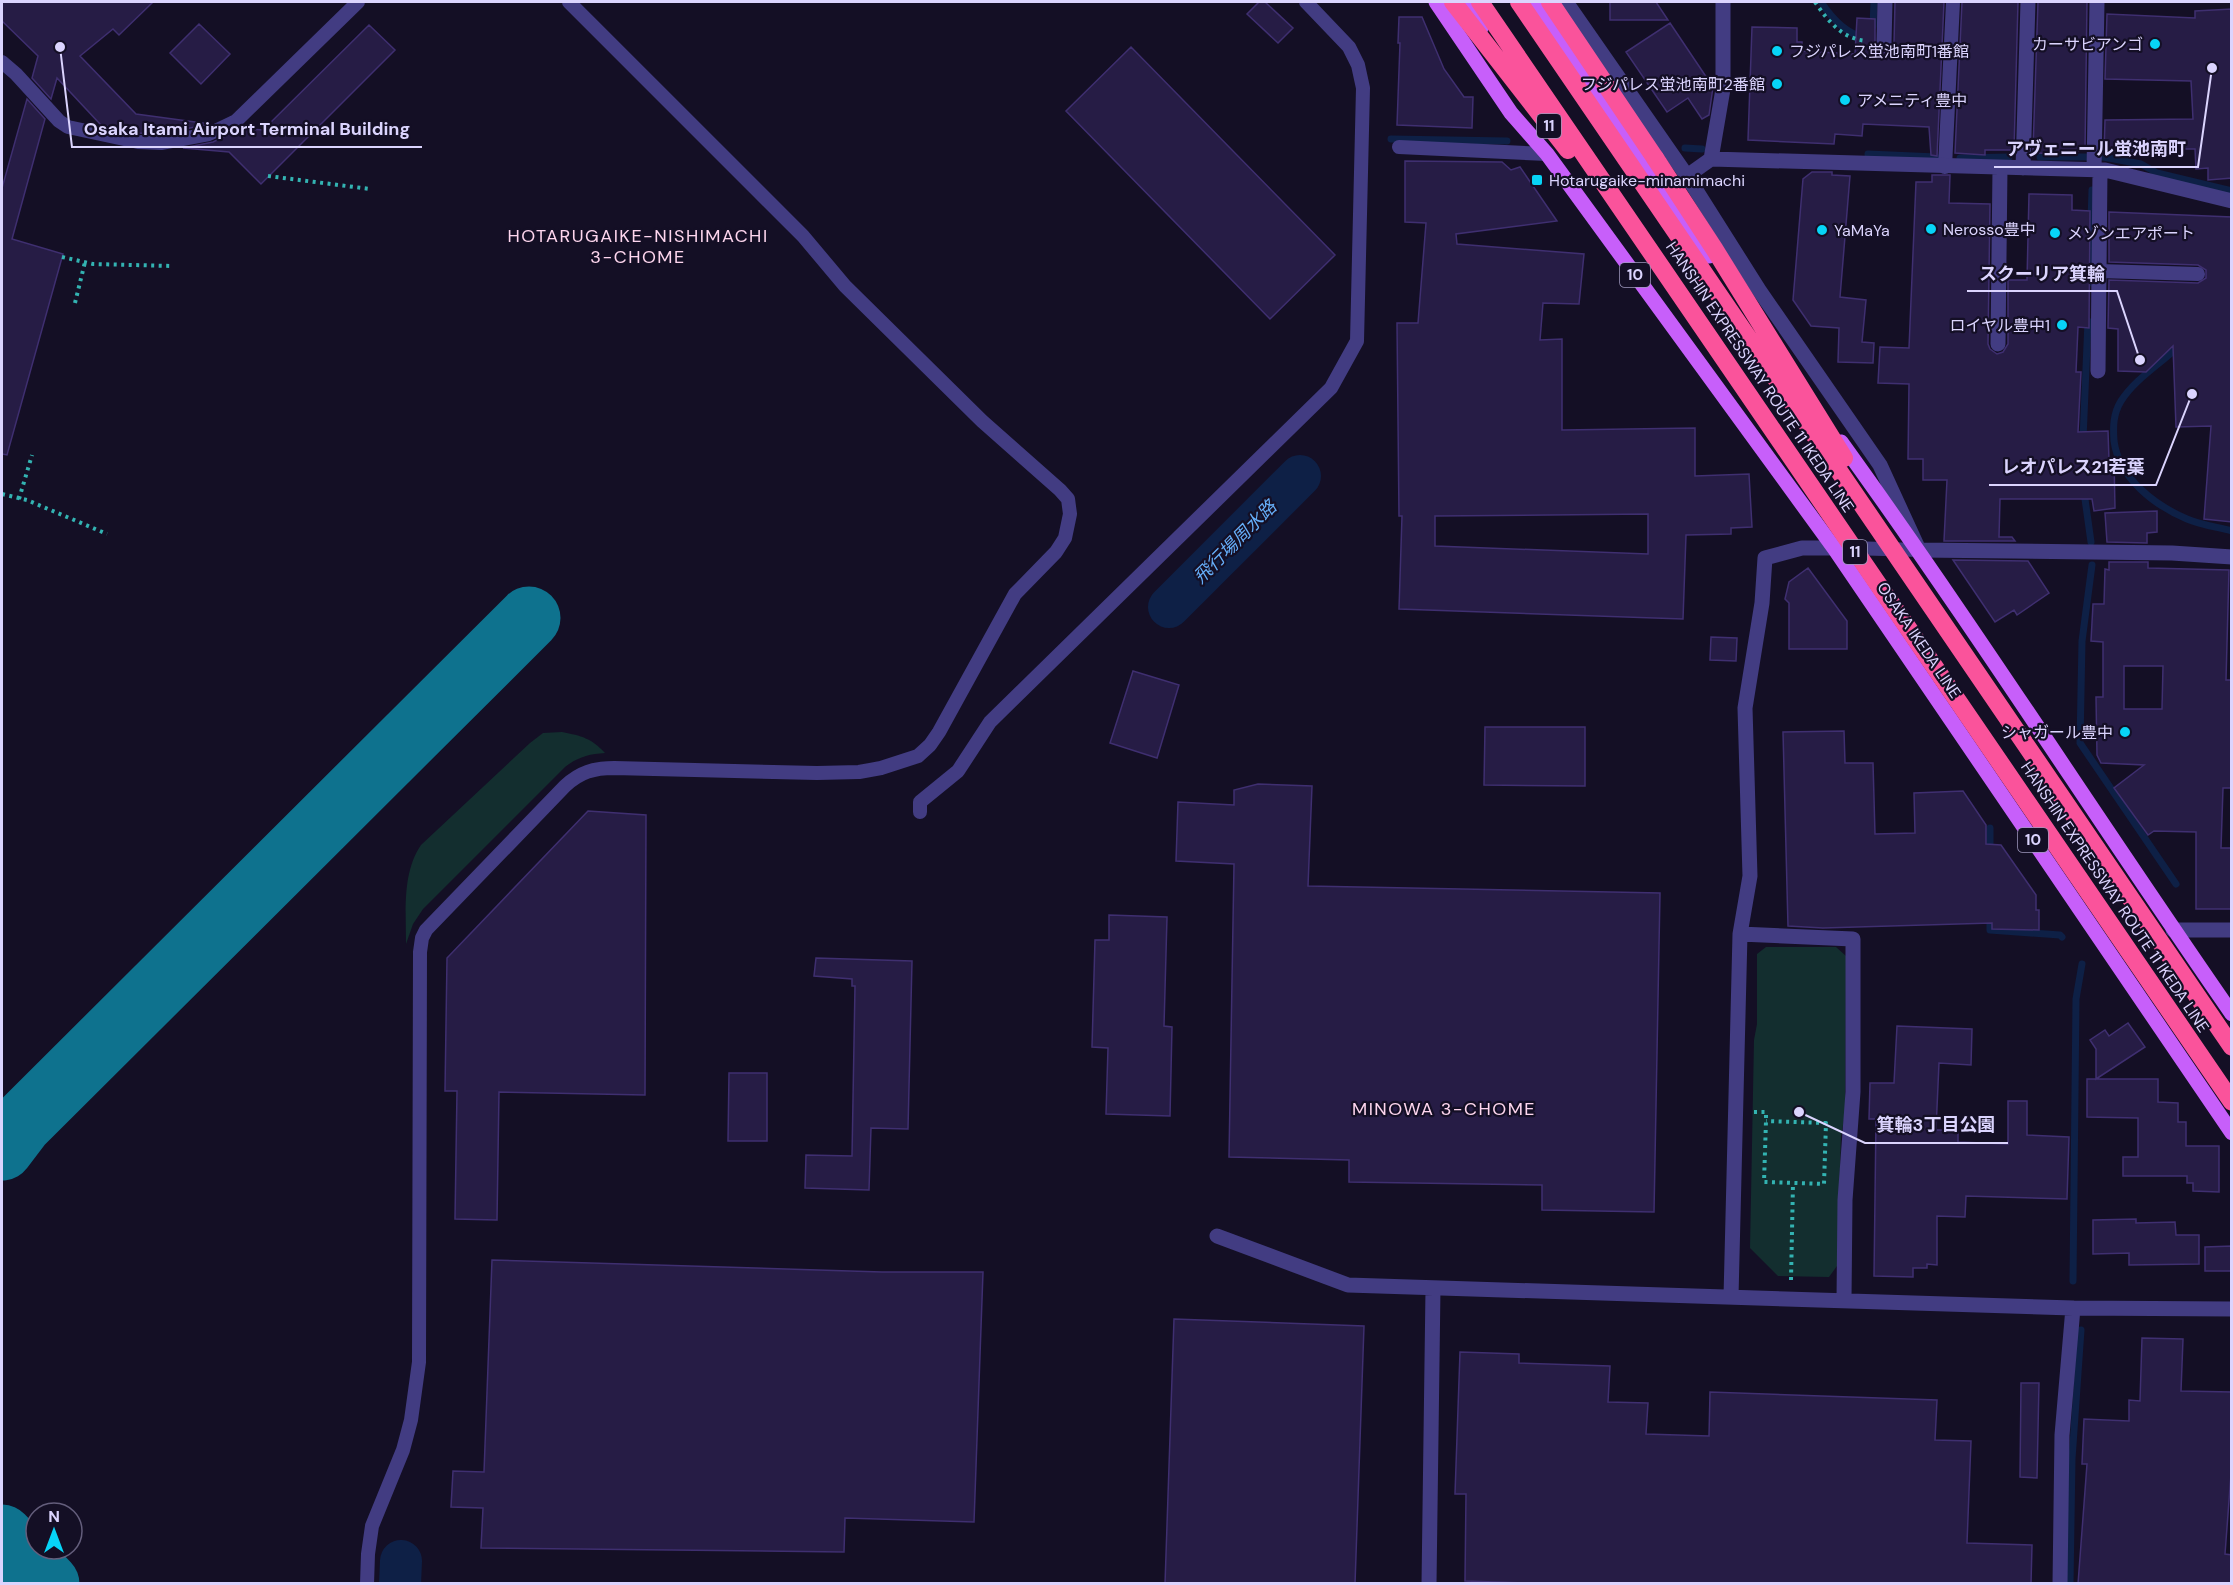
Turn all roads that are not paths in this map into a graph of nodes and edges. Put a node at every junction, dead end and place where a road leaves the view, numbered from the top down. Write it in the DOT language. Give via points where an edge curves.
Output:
graph roads {
  1 [pos="358,2"];
  2 [pos="569,2"];
  3 [pos="1306,2"];
  4 [pos="1436,2"];
  5 [pos="1453,2"];
  6 [pos="1466,2"];
  7 [pos="1480,2"];
  8 [pos="1519,2"];
  9 [pos="1534,2"];
  10 [pos="1550,2"];
  11 [pos="1566,2"];
  12 [pos="1723,2"];
  13 [pos="1885,2"];
  14 [pos="1953,2"];
  15 [pos="2028,2"];
  16 [pos="2097,2"];
  17 [pos="1884,44"];
  18 [pos="2,62"];
  19 [pos="1511,113"];
  20 [pos="1399,147"];
  21 [pos="1547,154"];
  22 [pos="1711,159"];
  23 [pos="1945,166"];
  24 [pos="2000,168"];
  25 [pos="2023,168"];
  26 [pos="2097,170"];
  27 [pos="1687,176"];
  28 [pos="2232,201"];
  29 [pos="1648,249"];
  30 [pos="2099,271"];
  31 [pos="2198,274"];
  32 [pos="1998,344"];
  33 [pos="2098,371"];
  34 [pos="1834,548"];
  35 [pos="1919,550"];
  36 [pos="2232,557"];
  37 [pos="1917,585"];
  38 [pos="920,813"];
  39 [pos="2173,930"];
  40 [pos="2232,930"];
  41 [pos="1740,934"];
  42 [pos="2232,1014"];
  43 [pos="2232,1047"];
  44 [pos="2232,1102"];
  45 [pos="2232,1133"];
  46 [pos="1217,1236"];
  47 [pos="1433,1288"];
  48 [pos="1731,1297"];
  49 [pos="1844,1300"];
  50 [pos="2073,1308"];
  51 [pos="2232,1309"];
  52 [pos="368,1584"];
  53 [pos="1429,1584"];
  54 [pos="2060,1584"];
  1 -- 18 [label="lane" via="236,122 209,134 161,143 68,127"];
  2 -- 52 [label="lane" via="803,236 845,286 982,421 1060,490 1068,499 1070,514 1065,538 1015,594 939,732 918,756 858,772 590,770 565,786 426,930 420,952 419,1362 403,1450 372,1526"];
  3 -- 38 [label="lane" via="1349,47 1362,80 1357,340 1331,388 990,722 958,771 920,801"];
  4 -- 19 [label="main road, OSAKA IKEDA LINE / 10"];
  5 -- 29 [label="highway, 11, bridge"];
  6 -- 19 [label="main road" via="1510,85"];
  7 -- 29 [label="highway, HANSHIN EXPRESSWAY ROUTE 11 IKEDA LINE / 11, bridge"];
  8 -- 37 [label="highway, HANSHIN EXPRESSWAY ROUTE 11 IKEDA LINE / 11, bridge"];
  9 -- 35 [label="main road" via="1742,304"];
  10 -- 37 [label="highway, 11, bridge" via="1727,269 1819,416"];
  11 -- 27 [label="street"];
  12 -- 22 [label="street" via="1723,88"];
  13 -- 17 [label="street"];
  14 -- 23 [label="lane"];
  15 -- 25 [label="street"];
  16 -- 26 [label="street"];
  19 -- 21 [label="main road, OSAKA IKEDA LINE / 10"];
  20 -- 21 [label="lane"];
  21 -- 34 [label="main road, OSAKA IKEDA LINE / 10"];
  22 -- 23 [label="street"];
  22 -- 27 [label="street"];
  23 -- 24 [label="street"];
  24 -- 25 [label="street"];
  24 -- 32 [label="street"];
  25 -- 26 [label="street"];
  26 -- 28 [label="street"];
  26 -- 30 [label="street"];
  27 -- 35 [label="street" via="1759,290 1880,465"];
  29 -- 44 [label="highway, HANSHIN EXPRESSWAY ROUTE 11 IKEDA LINE / 11, bridge"];
  30 -- 31 [label="lane"];
  30 -- 33 [label="street"];
  34 -- 35 [label="lane"];
  34 -- 41 [label="street" via="1802,548 1765,558 1745,708 1750,876"];
  34 -- 45 [label="main road, OSAKA IKEDA LINE / 10"];
  35 -- 36 [label="street"];
  35 -- 39 [label="main road"];
  37 -- 43 [label="highway, HANSHIN EXPRESSWAY ROUTE 11 IKEDA LINE / 11, bridge"];
  39 -- 40 [label="street"];
  39 -- 42 [label="main road"];
  41 -- 48 [label="street"];
  41 -- 49 [label="street" via="1853,939 1853,1092 1845,1200"];
  46 -- 47 [label="street" via="1348,1285"];
  47 -- 48 [label="street"];
  47 -- 53 [label="street"];
  48 -- 49 [label="street"];
  49 -- 50 [label="street"];
  50 -- 51 [label="street"];
  50 -- 54 [label="street" via="2062,1435"];
}
